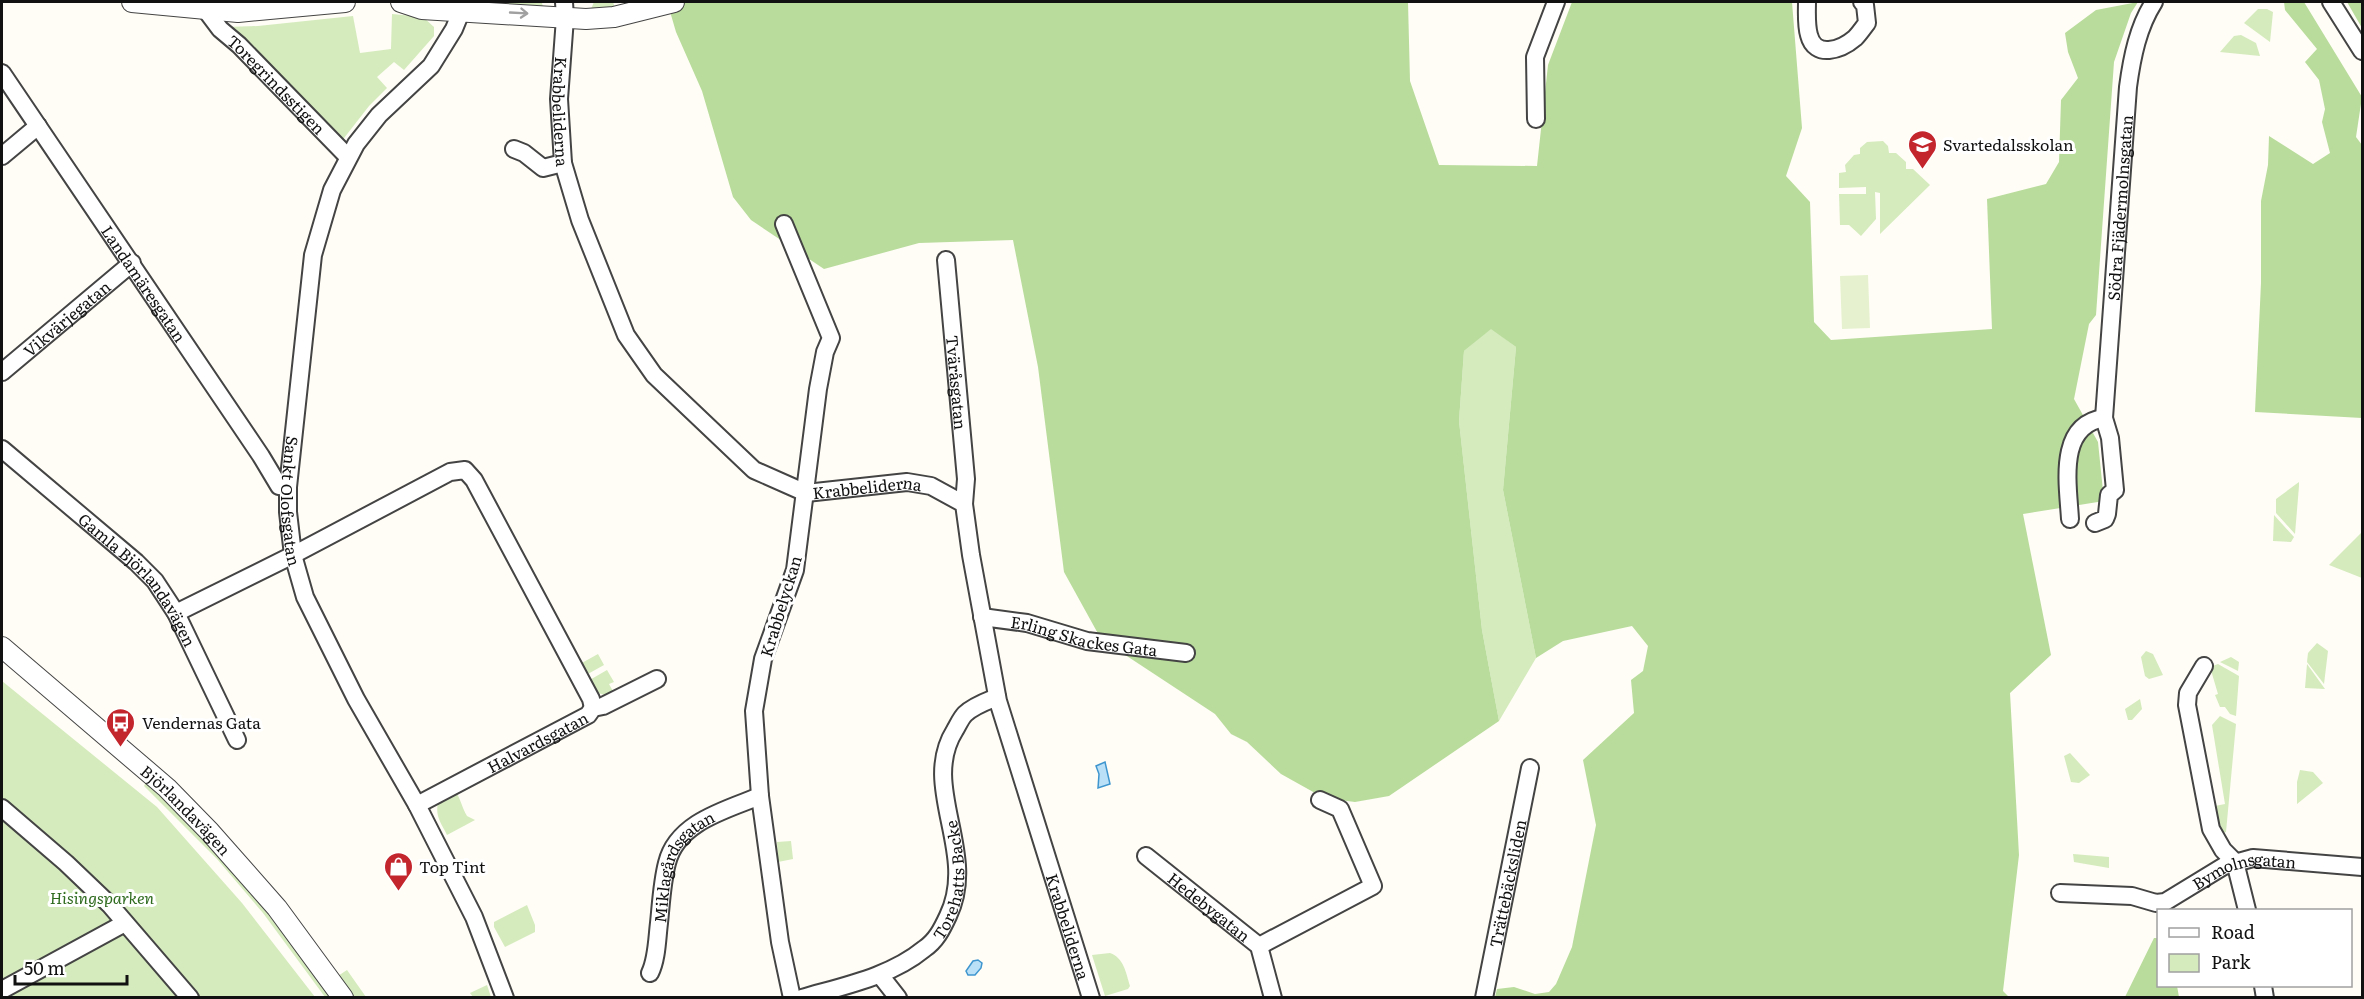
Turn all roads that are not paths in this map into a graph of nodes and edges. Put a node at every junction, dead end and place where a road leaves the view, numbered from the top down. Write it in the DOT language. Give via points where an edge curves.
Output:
graph roads {
  1 [pos="132,2"];
  2 [pos="345,2"];
  3 [pos="401,2"];
  4 [pos="674,2"];
  5 [pos="1556,2"];
  6 [pos="1807,2"];
  7 [pos="1862,2"];
  8 [pos="2154,2"];
  9 [pos="2331,2"];
  10 [pos="463,6"];
  11 [pos="205,9"];
  12 [pos="565,10"];
  13 [pos="2362,51"];
  14 [pos="2,73"];
  15 [pos="1536,119"];
  16 [pos="38,126"];
  17 [pos="514,148"];
  18 [pos="2,156"];
  19 [pos="348,157"];
  20 [pos="563,163"];
  21 [pos="783,224"];
  22 [pos="946,260"];
  23 [pos="132,263"];
  24 [pos="2,372"];
  25 [pos="2104,418"];
  26 [pos="2,449"];
  27 [pos="288,487"];
  28 [pos="806,492"];
  29 [pos="964,504"];
  30 [pos="2070,519"];
  31 [pos="2096,523"];
  32 [pos="293,555"];
  33 [pos="176,613"];
  34 [pos="982,617"];
  35 [pos="2,647"];
  36 [pos="1186,652"];
  37 [pos="2204,666"];
  38 [pos="657,679"];
  39 [pos="997,697"];
  40 [pos="593,708"];
  41 [pos="237,740"];
  42 [pos="1530,768"];
  43 [pos="760,796"];
  44 [pos="1320,800"];
  45 [pos="417,805"];
  46 [pos="2,808"];
  47 [pos="1146,856"];
  48 [pos="2235,862"];
  49 [pos="2362,867"];
  50 [pos="2060,893"];
  51 [pos="2247,909"];
  52 [pos="125,924"];
  53 [pos="1259,946"];
  54 [pos="650,973"];
  55 [pos="880,975"];
  56 [pos="2,990"];
  57 [pos="190,998"];
  58 [pos="343,998"];
  59 [pos="506,998"];
  60 [pos="792,998"];
  61 [pos="802,998"];
  62 [pos="898,998"];
  63 [pos="1091,998"];
  64 [pos="1273,998"];
  65 [pos="1484,998"];
  1 -- 11 [label="street"];
  2 -- 11 [label="street" via="262,10"];
  3 -- 10 [label="street" via="422,9"];
  4 -- 12 [label="street" via="614,16"];
  5 -- 15 [label="street" via="1535,57"];
  6 -- 7 [label="street" via="1808,34 1823,51 1835,50 1855,38 1867,23"];
  8 -- 25 [label="street, Södra Fjädermolnsgatan" via="2137,40 2128,87"];
  9 -- 13 [label="street"];
  10 -- 12 [label="street, one-way"];
  10 -- 19 [label="street, Sankt Olofsgatan" via="431,66 379,115"];
  11 -- 19 [label="street, Toregrindsstigen" via="220,29"];
  12 -- 20 [label="street, Krabbeliderna" via="559,99"];
  14 -- 16 [label="street, Landamäresgatan"];
  16 -- 18 [label="street"];
  16 -- 23 [label="street, Landamäresgatan"];
  17 -- 20 [label="street" via="543,168"];
  19 -- 27 [label="street, Sankt Olofsgatan" via="332,190 313,255"];
  20 -- 28 [label="street, Krabbeliderna" via="580,220 626,335 654,375 754,470"];
  21 -- 28 [label="street, Krabbelyckan" via="831,338 818,389"];
  22 -- 29 [label="street, Tväråsgatan" via="966,479"];
  23 -- 24 [label="street, Vikvärjegatan"];
  23 -- 27 [label="street, Landamäresgatan" via="279,486"];
  25 -- 30 [label="street" via="2086,425 2070,445"];
  25 -- 31 [label="street, Södra Fjädermolnsgatan" via="2115,490 2109,495 2108,514"];
  26 -- 33 [label="street, Gamla Björlandavägen" via="136,562 156,581"];
  27 -- 32 [label="street, Sankt Olofsgatan"];
  28 -- 29 [label="street, Krabbeliderna" via="907,482 931,486"];
  28 -- 43 [label="street, Krabbelyckan" via="795,570 763,659 754,711"];
  29 -- 34 [label="street, Krabbeliderna"];
  32 -- 33 [label="street"];
  32 -- 40 [label="street" via="450,472 465,470 474,480"];
  32 -- 45 [label="street, Sankt Olofsgatan" via="305,597 356,699"];
  33 -- 41 [label="street, Gamla Björlandavägen"];
  34 -- 36 [label="street, Erling Skackes Gata" via="1027,623 1087,641"];
  34 -- 39 [label="street, Krabbeliderna"];
  35 -- 58 [label="street, Björlandavägen" via="174,795 276,908"];
  37 -- 48 [label="street" via="2188,693 2187,705 2211,829"];
  38 -- 40 [label="street, Halvardsgatan"];
  39 -- 55 [label="street, Torehatts Backe" via="965,714 944,755 944,789 959,865 952,909 937,937 924,950"];
  39 -- 63 [label="street, Krabbeliderna"];
  40 -- 45 [label="street, Halvardsgatan" via="588,715"];
  42 -- 65 [label="street, Trättebäcksliden"];
  43 -- 54 [label="street, Miklagårdsgatan" via="700,822 677,841 666,865"];
  43 -- 60 [label="street, Krabbelyckan" via="780,942"];
  44 -- 53 [label="street" via="1340,808 1373,886"];
  45 -- 59 [label="street, Sankt Olofsgatan" via="474,917"];
  46 -- 52 [label="street" via="66,863"];
  47 -- 53 [label="street, Hedebygatan"];
  48 -- 49 [label="street, Bymolnsgatan" via="2253,858"];
  48 -- 50 [label="street, Bymolnsgatan" via="2165,902 2132,896"];
  48 -- 51 [label="street"];
  52 -- 56 [label="street"];
  52 -- 57 [label="street"];
  53 -- 64 [label="street, Hedebygatan"];
  55 -- 61 [label="street, Torehatts Backe"];
  55 -- 62 [label="street"];
}
